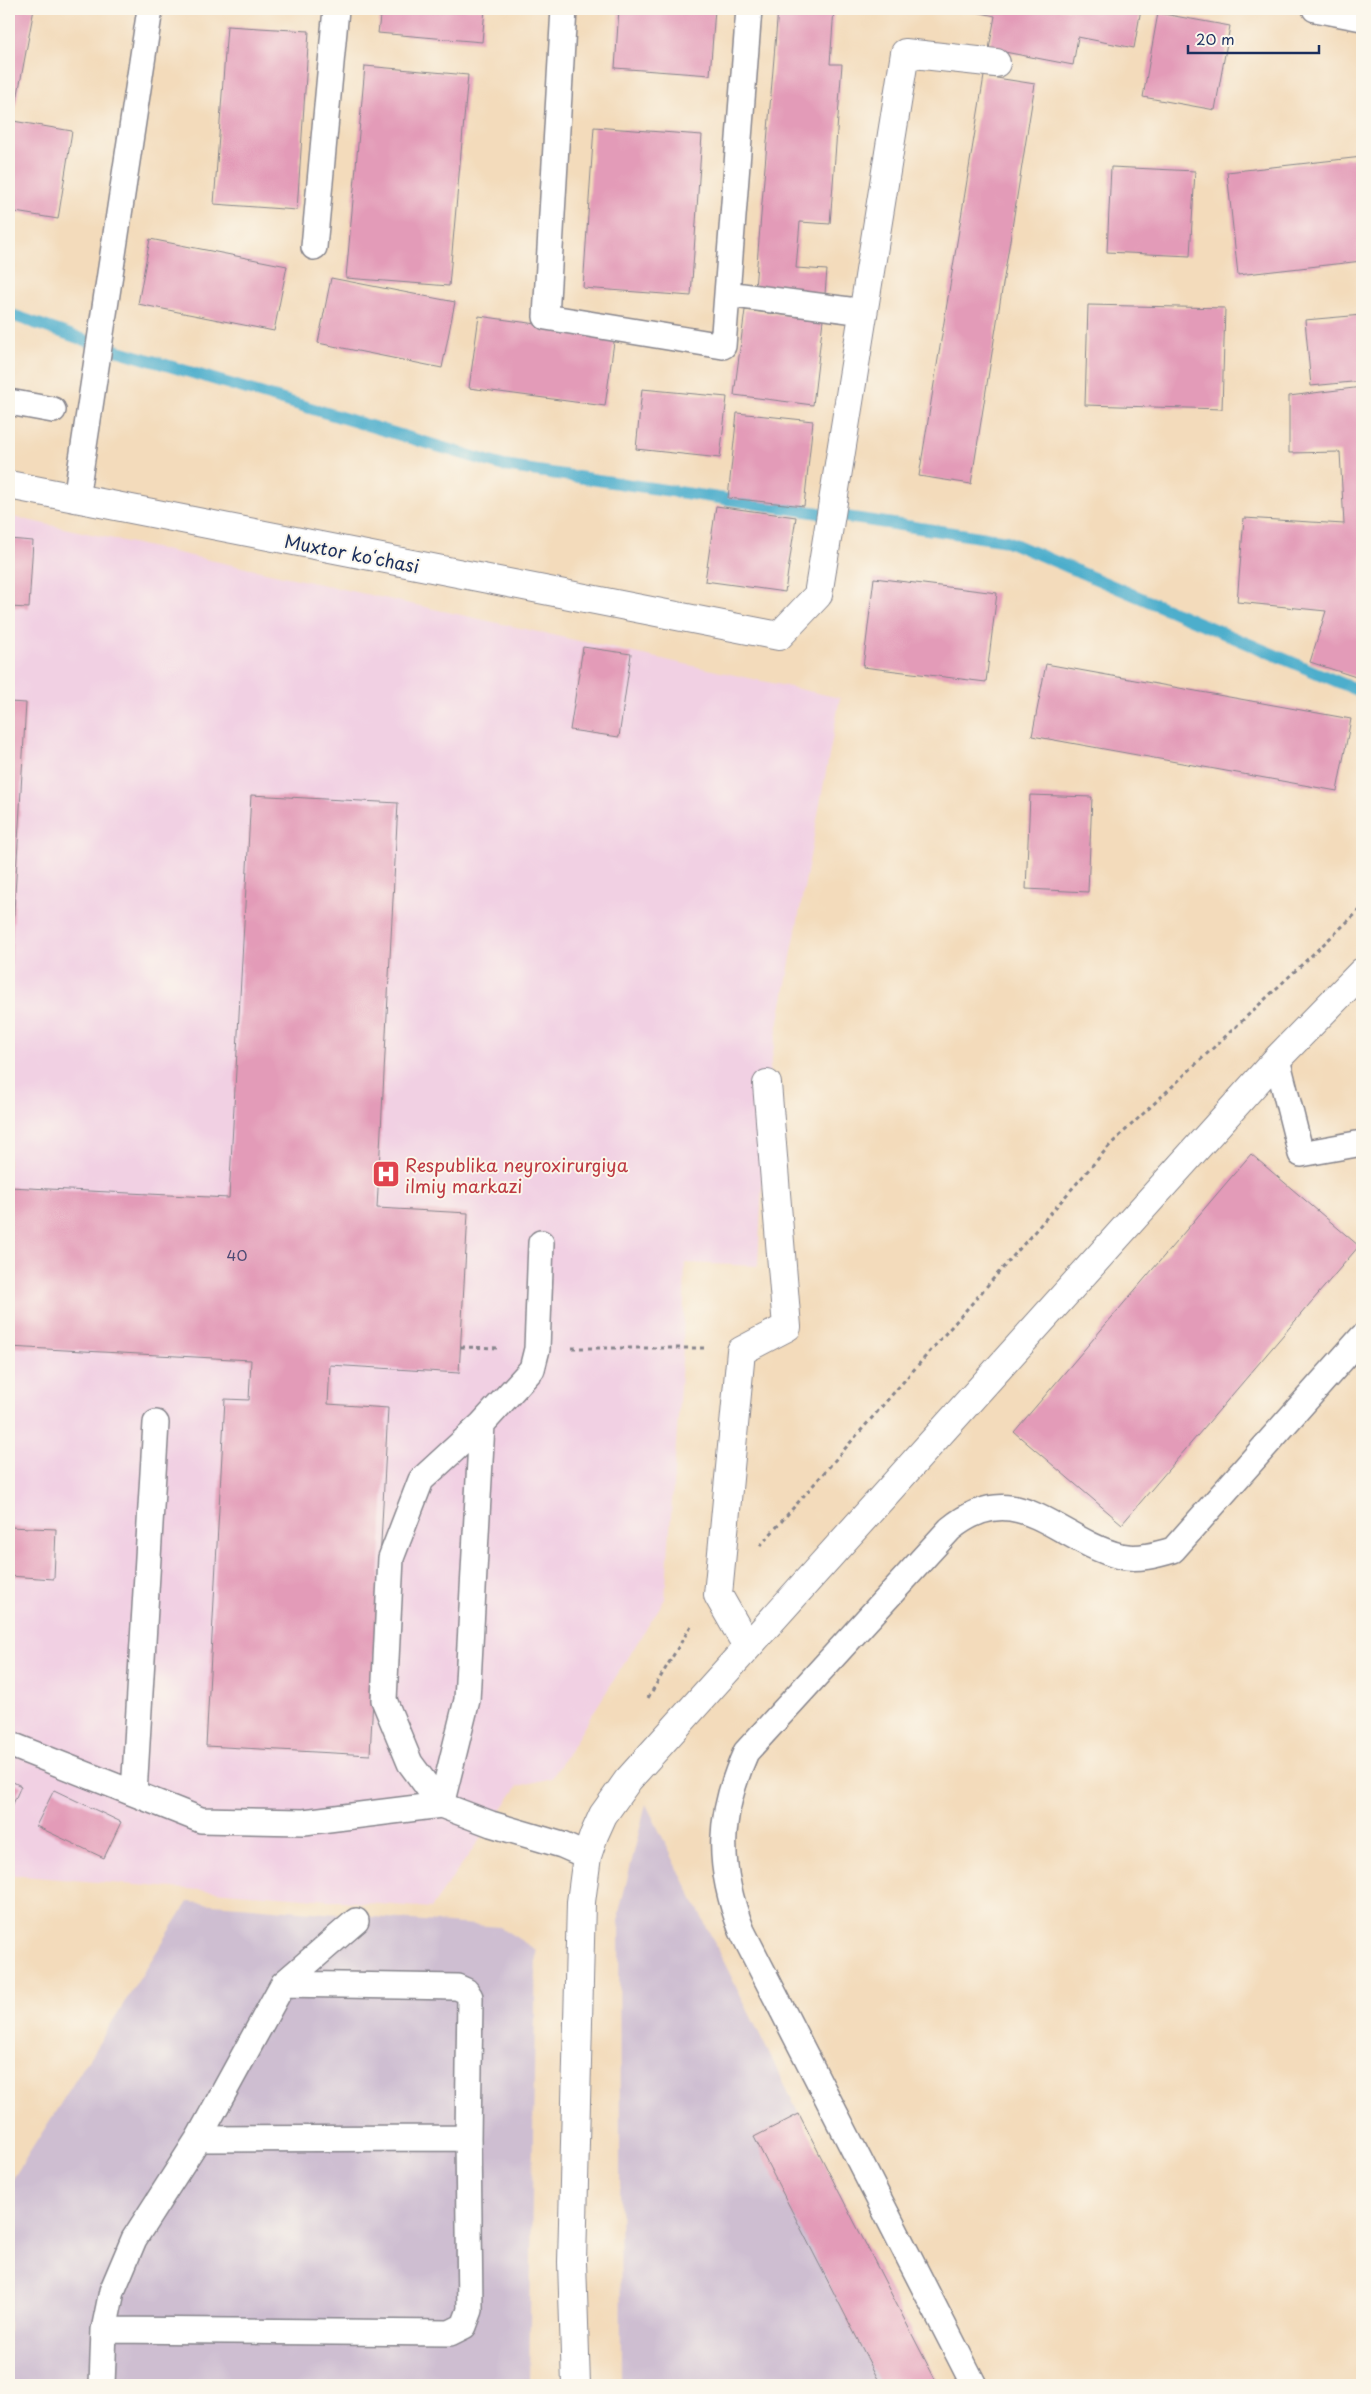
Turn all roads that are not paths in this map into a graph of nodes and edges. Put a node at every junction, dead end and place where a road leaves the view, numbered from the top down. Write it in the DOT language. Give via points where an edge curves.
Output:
graph roads {
  1 [pos="150,9"];
  2 [pos="336,9"];
  3 [pos="564,9"];
  4 [pos="749,9"];
  5 [pos="1315,9"];
  6 [pos="1362,18"];
  7 [pos="996,63"];
  8 [pos="314,248"];
  9 [pos="727,294"];
  10 [pos="864,312"];
  11 [pos="9,402"];
  12 [pos="53,410"];
  13 [pos="9,485"];
  14 [pos="76,499"];
  15 [pos="1362,972"];
  16 [pos="1277,1059"];
  17 [pos="767,1084"];
  18 [pos="1362,1143"];
  19 [pos="541,1243"];
  20 [pos="1362,1337"];
  21 [pos="156,1423"];
  22 [pos="482,1424"];
  23 [pos="747,1646"];
  24 [pos="9,1744"];
  25 [pos="134,1793"];
  26 [pos="441,1805"];
  27 [pos="587,1856"];
  28 [pos="356,1921"];
  29 [pos="283,1984"];
  30 [pos="468,2138"];
  31 [pos="198,2139"];
  32 [pos="104,2330"];
  33 [pos="102,2385"];
  34 [pos="576,2385"];
  35 [pos="974,2385"];
  1 -- 14 [label="lane"];
  2 -- 8 [label="lane"];
  3 -- 9 [label="lane" via="546,317 723,346"];
  4 -- 9 [label="lane"];
  5 -- 6 [label="lane"];
  7 -- 10 [label="street" via="905,53"];
  9 -- 10 [label="lane"];
  10 -- 14 [label="street, Muxtor koʻchasi" via="818,595 779,636"];
  11 -- 12 [label="lane"];
  13 -- 14 [label="street, Muxtor koʻchasi"];
  15 -- 16 [label="street"];
  16 -- 18 [label="lane" via="1301,1154"];
  16 -- 23 [label="street"];
  17 -- 23 [label="street" via="787,1328 741,1351 718,1595"];
  19 -- 22 [label="lane" via="537,1349 532,1369"];
  20 -- 35 [label="lane" via="1173,1550 1138,1558 1121,1556 1026,1511 1007,1507 986,1508 966,1515 746,1752 737,1772 724,1817 724,1837 734,1909 742,1931"];
  21 -- 25 [label="lane"];
  22 -- 26 [label="lane" via="466,1700"];
  22 -- 26 [label="lane" via="420,1480 391,1558 384,1700 410,1762"];
  23 -- 27 [label="street" via="628,1780 603,1815"];
  24 -- 25 [label="lane"];
  25 -- 26 [label="lane" via="201,1820 304,1822"];
  26 -- 27 [label="lane" via="491,1824 562,1844"];
  27 -- 34 [label="street" via="581,1902 572,2262"];
  28 -- 29 [label="lane"];
  29 -- 30 [label="lane" via="457,1987 466,1990 470,1997"];
  29 -- 31 [label="lane"];
  30 -- 31 [label="lane"];
  30 -- 32 [label="lane" via="470,2310 464,2326 450,2333"];
  31 -- 32 [label="lane" via="134,2239 112,2291"];
  32 -- 33 [label="lane"];
}
